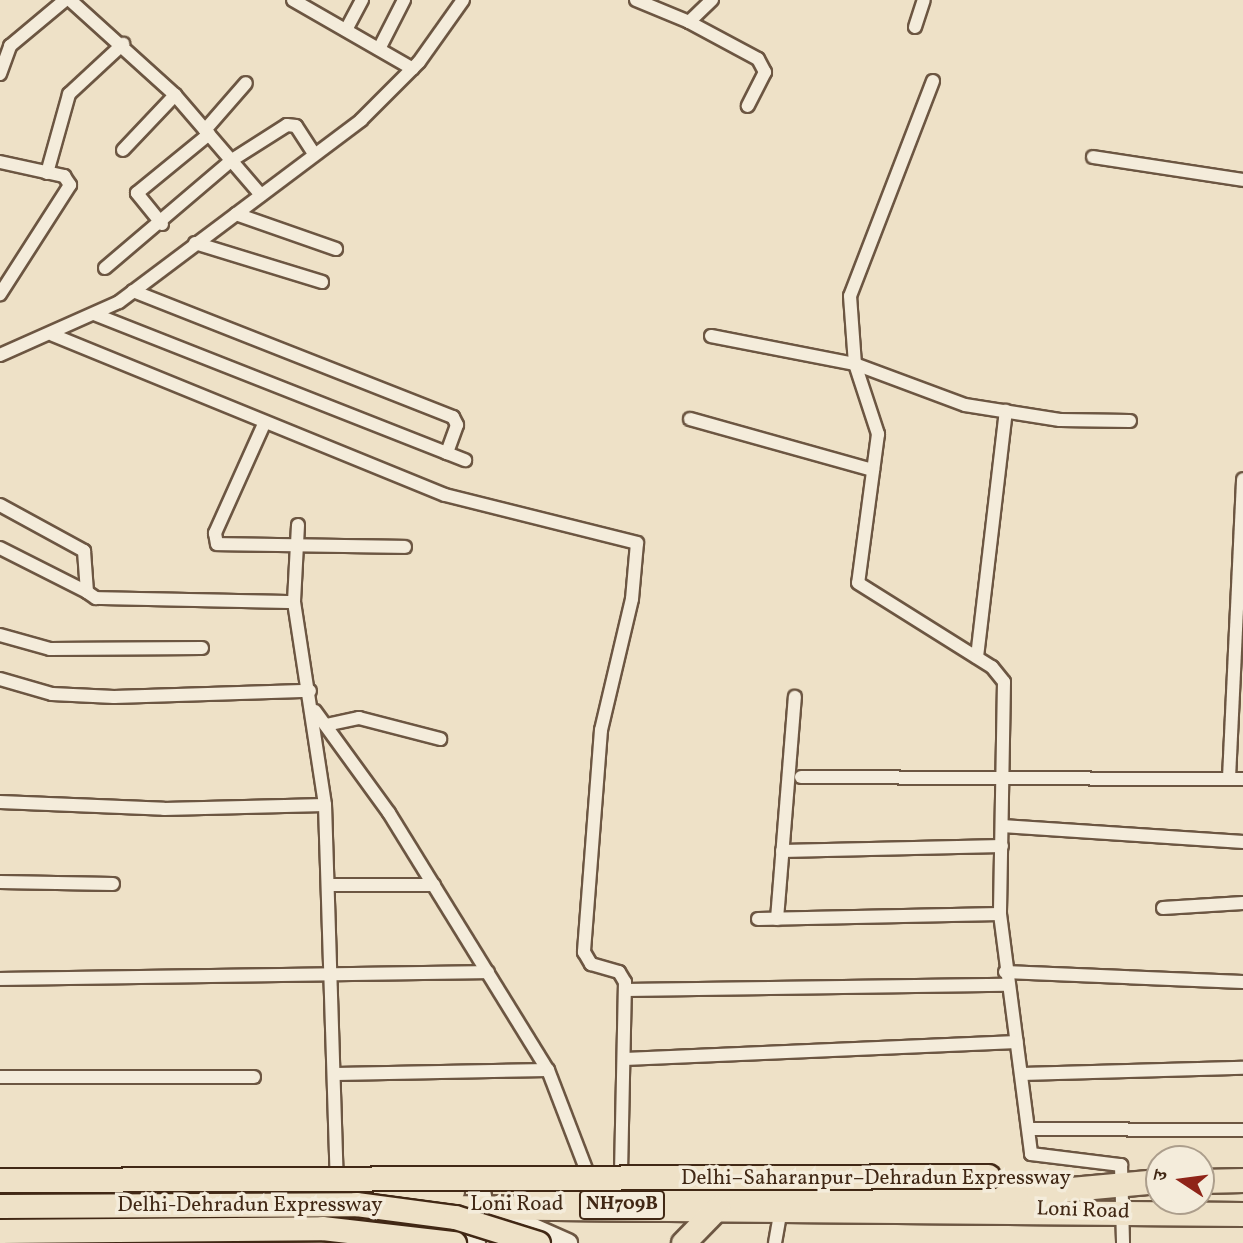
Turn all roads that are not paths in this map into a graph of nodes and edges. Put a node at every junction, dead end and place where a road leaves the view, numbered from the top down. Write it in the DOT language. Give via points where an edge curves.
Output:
graph roads {
  1 [pos="68,0"];
  2 [pos="293,0"];
  3 [pos="320,0"];
  4 [pos="362,0"];
  5 [pos="404,0"];
  6 [pos="463,0"];
  7 [pos="636,0"];
  8 [pos="712,0"];
  9 [pos="924,0"];
  10 [pos="314,12"];
  11 [pos="689,22"];
  12 [pos="915,27"];
  13 [pos="346,30"];
  14 [pos="123,44"];
  15 [pos="379,49"];
  16 [pos="412,69"];
  17 [pos="0,74"];
  18 [pos="933,81"];
  19 [pos="246,83"];
  20 [pos="174,95"];
  21 [pos="748,106"];
  22 [pos="207,132"];
  23 [pos="123,150"];
  24 [pos="313,152"];
  25 [pos="1093,157"];
  26 [pos="232,160"];
  27 [pos="0,162"];
  28 [pos="47,173"];
  29 [pos="1243,180"];
  30 [pos="261,195"];
  31 [pos="236,214"];
  32 [pos="162,224"];
  33 [pos="195,243"];
  34 [pos="336,248"];
  35 [pos="105,268"];
  36 [pos="322,282"];
  37 [pos="133,291"];
  38 [pos="0,294"];
  39 [pos="94,314"];
  40 [pos="53,335"];
  41 [pos="711,336"];
  42 [pos="0,355"];
  43 [pos="855,364"];
  44 [pos="1006,411"];
  45 [pos="690,418"];
  46 [pos="1130,421"];
  47 [pos="264,424"];
  48 [pos="447,453"];
  49 [pos="466,460"];
  50 [pos="873,470"];
  51 [pos="1243,479"];
  52 [pos="1242,496"];
  53 [pos="2,510"];
  54 [pos="298,525"];
  55 [pos="297,542"];
  56 [pos="405,547"];
  57 [pos="0,548"];
  58 [pos="87,592"];
  59 [pos="294,602"];
  60 [pos="0,635"];
  61 [pos="202,648"];
  62 [pos="977,657"];
  63 [pos="0,679"];
  64 [pos="310,691"];
  65 [pos="795,697"];
  66 [pos="314,710"];
  67 [pos="326,726"];
  68 [pos="440,739"];
  69 [pos="801,776"];
  70 [pos="1228,778"];
  71 [pos="1243,779"];
  72 [pos="1004,780"];
  73 [pos="0,802"];
  74 [pos="325,805"];
  75 [pos="1002,826"];
  76 [pos="1243,842"];
  77 [pos="1002,846"];
  78 [pos="782,851"];
  79 [pos="0,883"];
  80 [pos="113,884"];
  81 [pos="328,885"];
  82 [pos="434,885"];
  83 [pos="1243,903"];
  84 [pos="1163,908"];
  85 [pos="1000,914"];
  86 [pos="758,919"];
  87 [pos="777,919"];
  88 [pos="488,972"];
  89 [pos="331,975"];
  90 [pos="0,979"];
  91 [pos="1006,979"];
  92 [pos="1243,982"];
  93 [pos="625,990"];
  94 [pos="1017,1042"];
  95 [pos="625,1059"];
  96 [pos="1243,1068"];
  97 [pos="548,1070"];
  98 [pos="336,1074"];
  99 [pos="1022,1074"];
  100 [pos="254,1076"];
  101 [pos="0,1077"];
  102 [pos="1030,1129"];
  103 [pos="1243,1130"];
  104 [pos="0,1180"];
  105 [pos="1243,1180"];
  106 [pos="1123,1181"];
  107 [pos="1145,1181"];
  108 [pos="1215,1181"];
  109 [pos="621,1188"];
  110 [pos="594,1189"];
  111 [pos="337,1193"];
  112 [pos="0,1194"];
  113 [pos="465,1200"];
  114 [pos="0,1206"];
  115 [pos="718,1206"];
  116 [pos="781,1208"];
  117 [pos="0,1211"];
  118 [pos="70,1211"];
  119 [pos="301,1211"];
  120 [pos="1121,1212"];
  121 [pos="1243,1214"];
  122 [pos="0,1231"];
  123 [pos="69,1243"];
  124 [pos="299,1243"];
  125 [pos="443,1243"];
  126 [pos="454,1243"];
  127 [pos="476,1243"];
  128 [pos="538,1243"];
  129 [pos="568,1243"];
  130 [pos="683,1243"];
  131 [pos="775,1243"];
  132 [pos="1123,1243"];
  1 -- 14 [label="street"];
  1 -- 17 [label="street" via="10,46"];
  2 -- 10 [label="street"];
  3 -- 10 [label="street"];
  4 -- 13 [label="street"];
  5 -- 15 [label="street"];
  6 -- 16 [label="street"];
  7 -- 11 [label="street"];
  8 -- 11 [label="street"];
  9 -- 12 [label="street"];
  10 -- 13 [label="street"];
  11 -- 21 [label="street" via="758,59 765,72"];
  13 -- 15 [label="street"];
  14 -- 20 [label="street"];
  14 -- 28 [label="street" via="69,94"];
  15 -- 16 [label="street"];
  16 -- 24 [label="street" via="361,120"];
  18 -- 43 [label="street" via="910,152 852,289"];
  19 -- 22 [label="street"];
  20 -- 22 [label="street"];
  20 -- 23 [label="street"];
  22 -- 26 [label="street"];
  22 -- 32 [label="street" via="137,193"];
  24 -- 26 [label="street" via="296,126 287,125"];
  24 -- 30 [label="street"];
  25 -- 29 [label="street"];
  26 -- 30 [label="street"];
  26 -- 32 [label="street"];
  27 -- 28 [label="street"];
  28 -- 38 [label="street" via="69,179 68,192"];
  30 -- 31 [label="street"];
  31 -- 33 [label="street"];
  31 -- 34 [label="street"];
  32 -- 35 [label="street"];
  33 -- 36 [label="street"];
  33 -- 37 [label="street"];
  37 -- 39 [label="street"];
  37 -- 48 [label="street" via="453,416 457,425"];
  39 -- 40 [label="street"];
  39 -- 48 [label="street"];
  40 -- 42 [label="street"];
  40 -- 47 [label="street"];
  41 -- 43 [label="street"];
  43 -- 44 [label="street" via="950,400"];
  43 -- 50 [label="street" via="877,423"];
  44 -- 46 [label="street"];
  44 -- 62 [label="street"];
  45 -- 50 [label="street"];
  47 -- 55 [label="street" via="214,540"];
  47 -- 93 [label="street" via="445,495 637,543 632,599 601,730 584,952 592,964 619,972"];
  48 -- 49 [label="street"];
  50 -- 62 [label="street" via="858,583"];
  51 -- 52 [label="street"];
  52 -- 70 [label="street"];
  53 -- 58 [label="street" via="84,551"];
  54 -- 55 [label="street"];
  55 -- 56 [label="street"];
  55 -- 59 [label="street"];
  57 -- 58 [label="street"];
  58 -- 59 [label="street" via="102,599"];
  59 -- 64 [label="street"];
  60 -- 61 [label="street" via="50,649"];
  62 -- 72 [label="street" via="1004,682"];
  63 -- 64 [label="street" via="52,694 114,697"];
  64 -- 66 [label="street"];
  65 -- 78 [label="street"];
  66 -- 67 [label="street"];
  66 -- 74 [label="street"];
  67 -- 68 [label="street" via="359,718"];
  67 -- 82 [label="street"];
  69 -- 72 [label="street"];
  70 -- 71 [label="street"];
  70 -- 72 [label="street"];
  72 -- 75 [label="street"];
  73 -- 74 [label="street" via="164,809"];
  74 -- 81 [label="street"];
  75 -- 76 [label="street"];
  75 -- 77 [label="street"];
  77 -- 78 [label="street"];
  77 -- 85 [label="street"];
  78 -- 87 [label="street"];
  79 -- 80 [label="street"];
  81 -- 82 [label="street"];
  81 -- 89 [label="street"];
  82 -- 88 [label="street"];
  83 -- 84 [label="street"];
  85 -- 87 [label="street"];
  85 -- 91 [label="street"];
  86 -- 87 [label="street"];
  88 -- 89 [label="street"];
  88 -- 97 [label="street"];
  89 -- 90 [label="street"];
  89 -- 98 [label="street"];
  91 -- 92 [label="street"];
  91 -- 93 [label="street"];
  91 -- 94 [label="street"];
  93 -- 95 [label="street"];
  94 -- 95 [label="street"];
  94 -- 99 [label="street"];
  95 -- 109 [label="street"];
  96 -- 99 [label="street"];
  97 -- 98 [label="street"];
  97 -- 110 [label="street"];
  98 -- 111 [label="street"];
  99 -- 102 [label="street"];
  100 -- 101 [label="street"];
  102 -- 103 [label="street"];
  102 -- 106 [label="street" via="1031,1154 1121,1166"];
  104 -- 106 [label="highway, Delhi–Saharanpur–Dehradun Expressway / NH709B, bridge" via="988,1176"];
  105 -- 108 [label="highway"];
  106 -- 107 [label="highway, Loni Road / NH709B"];
  106 -- 109 [label="highway, Loni Road / NH709B" via="1038,1192"];
  106 -- 120 [label="street"];
  109 -- 110 [label="highway, Loni Road / NH709B"];
  110 -- 113 [label="highway, Loni Road / NH709B"];
  111 -- 112 [label="highway, Loni Road / NH709B"];
  111 -- 113 [label="highway, Loni Road / NH709B"];
  113 -- 115 [label="highway, Loni Road / NH709B"];
  113 -- 119 [label="highway, Loni Road / NH709B"];
  113 -- 125 [label="street"];
  113 -- 127 [label="street" via="467,1237"];
  113 -- 129 [label="street"];
  114 -- 128 [label="highway, Delhi-Dehradun Expressway, bridge" via="356,1204 455,1217"];
  115 -- 116 [label="highway, Loni Road / NH709B"];
  115 -- 130 [label="highway"];
  116 -- 120 [label="highway, Loni Road / NH709B"];
  116 -- 131 [label="street"];
  117 -- 118 [label="highway, Loni Road / NH709B"];
  118 -- 119 [label="highway, Loni Road / NH709B"];
  118 -- 123 [label="street"];
  119 -- 124 [label="street"];
  120 -- 121 [label="highway, Loni Road / NH709B"];
  120 -- 132 [label="street"];
  122 -- 126 [label="highway, Delhi-Dehradun Expressway, bridge" via="323,1228"];
}
